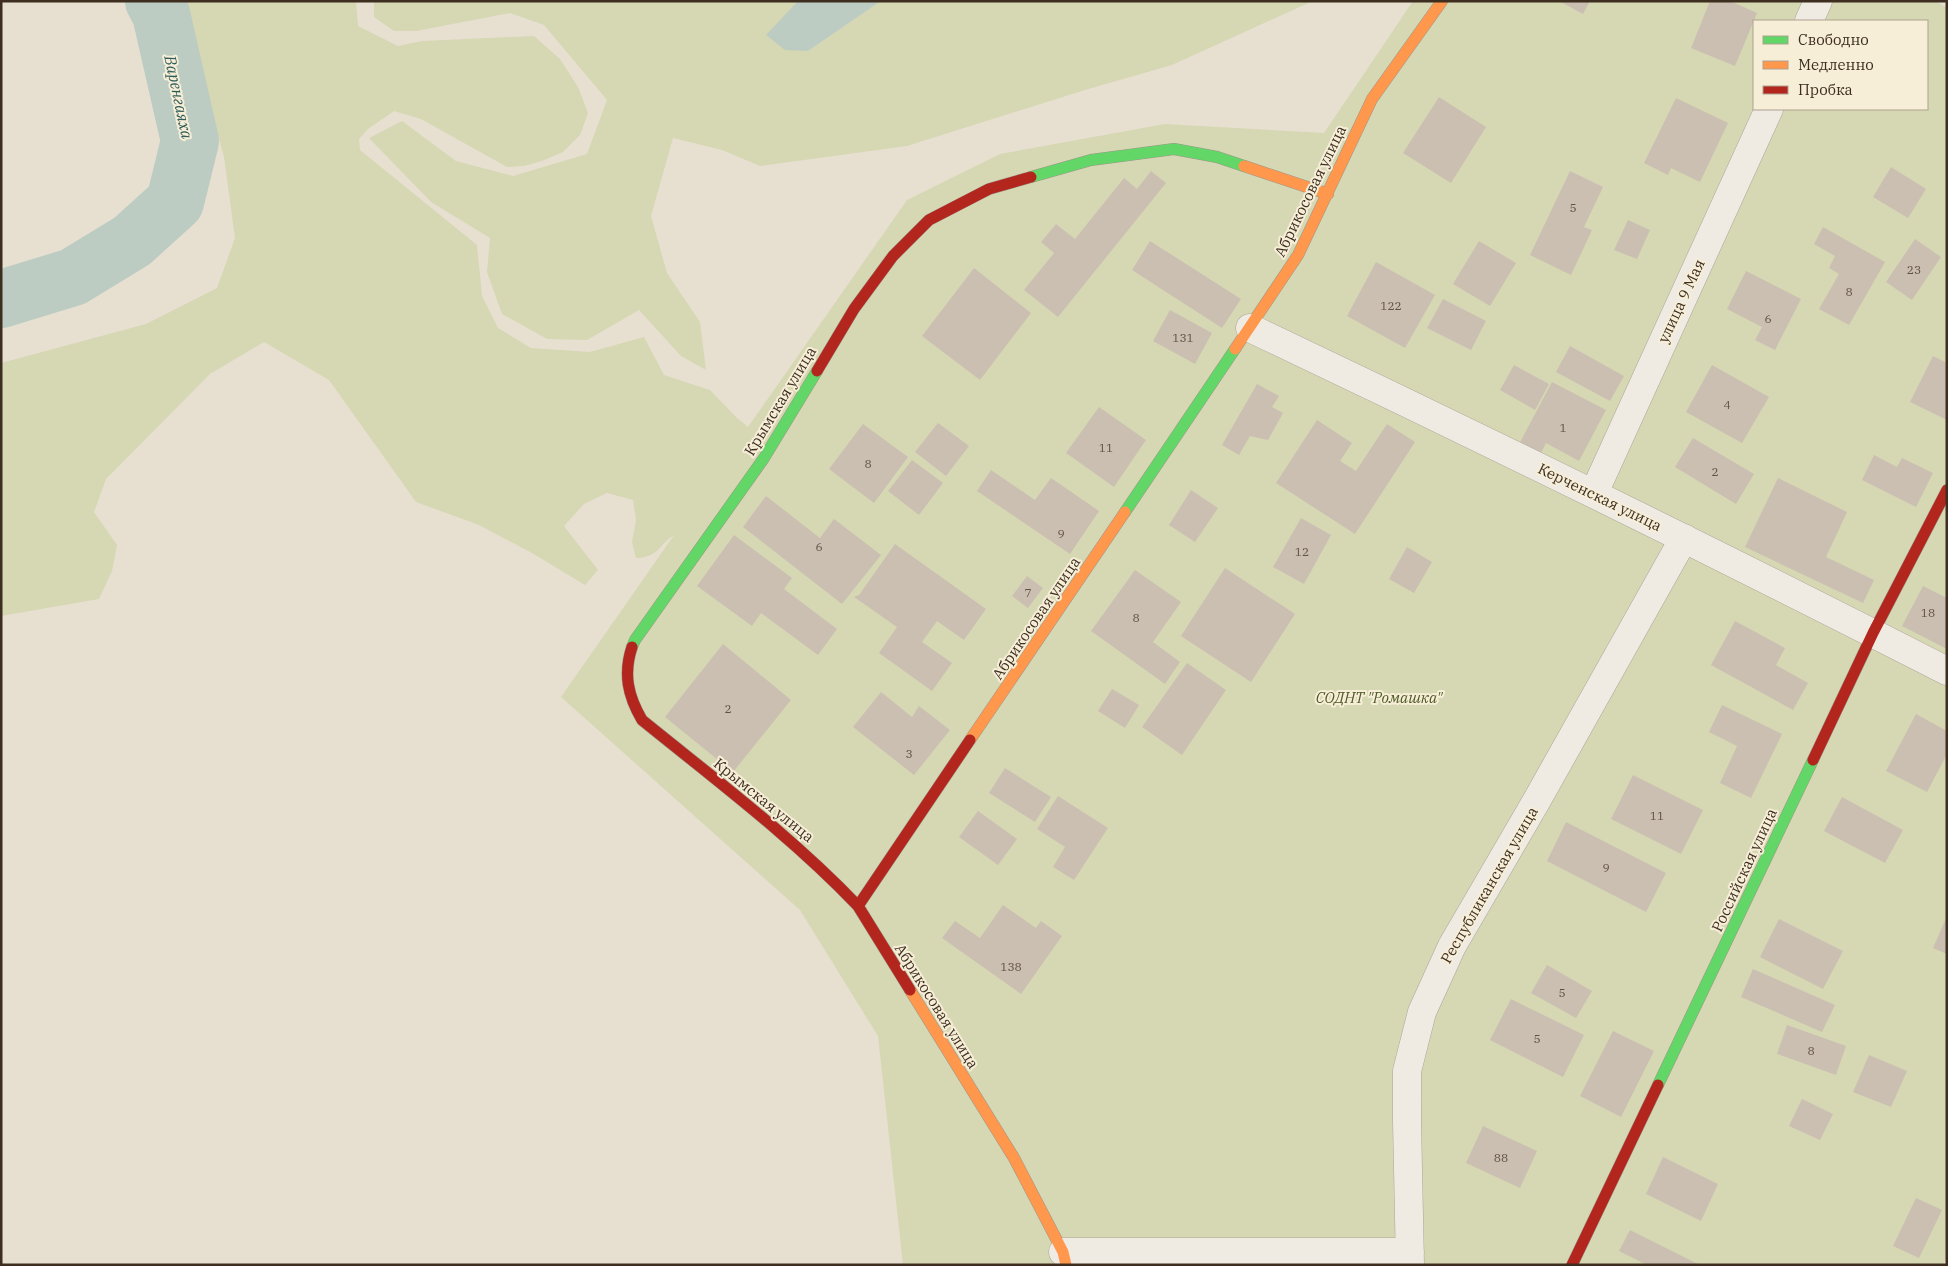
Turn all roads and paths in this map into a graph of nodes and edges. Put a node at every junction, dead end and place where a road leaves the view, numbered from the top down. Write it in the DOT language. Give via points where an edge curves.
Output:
graph roads {
  1 [pos="1442,1"];
  2 [pos="1818,1"];
  3 [pos="1809,20"];
  4 [pos="1769,110"];
  5 [pos="1328,194"];
  6 [pos="1250,328"];
  7 [pos="1947,490"];
  8 [pos="1594,492"];
  9 [pos="1684,538"];
  10 [pos="1873,633"];
  11 [pos="1947,671"];
  12 [pos="858,906"];
  13 [pos="1065,1258"];
  14 [pos="1410,1258"];
  15 [pos="1572,1265"];
  1 -- 5 [label="street, Абрикосовая улица" via="1372,99"];
  2 -- 3 [label="street"];
  4 -- 8 [label="street, улица 9 Мая"];
  5 -- 6 [label="street, Абрикосовая улица" via="1298,255"];
  5 -- 12 [label="street, Крымская улица" via="1217,157 1174,149 1090,160 989,189 929,220 893,256 854,309 764,458 635,640 627,660 626,683 642,720 797,846"];
  6 -- 8 [label="street, Керченская улица"];
  6 -- 12 [label="street, Абрикосовая улица"];
  7 -- 10 [label="street, Российская улица"];
  8 -- 9 [label="street, Керченская улица"];
  9 -- 10 [label="street, Керченская улица"];
  9 -- 14 [label="street, Республиканская улица" via="1452,946 1422,1012 1407,1070"];
  10 -- 11 [label="street, Керченская улица"];
  10 -- 15 [label="street, Российская улица"];
  12 -- 13 [label="street, Абрикосовая улица" via="1014,1158"];
  13 -- 14 [label="street"];
}
